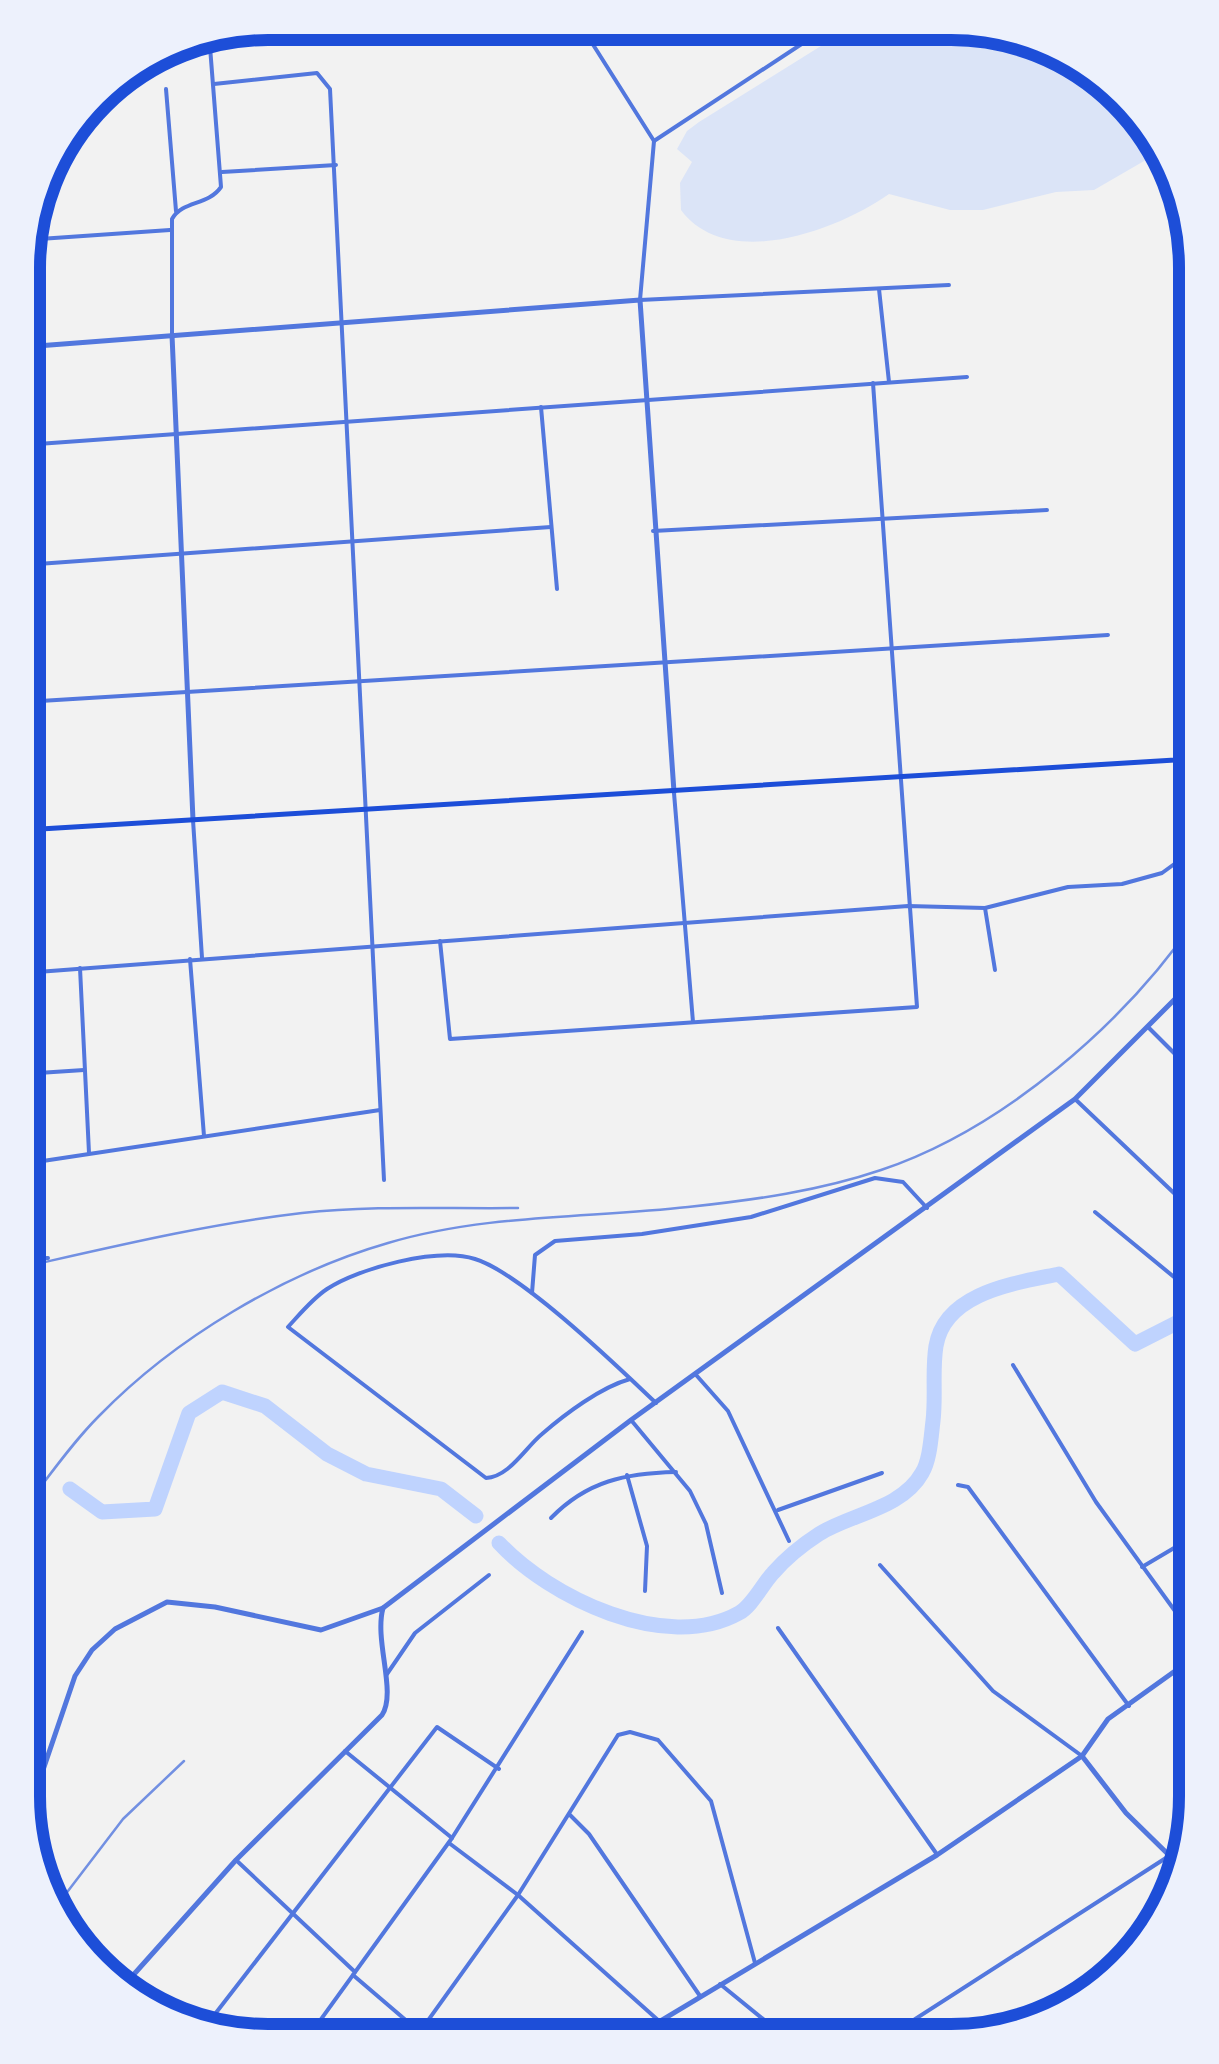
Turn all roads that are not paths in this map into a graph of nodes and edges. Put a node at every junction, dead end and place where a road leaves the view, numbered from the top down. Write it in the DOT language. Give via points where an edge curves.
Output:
graph roads {
  1 [pos="590,40"];
  2 [pos="807,40"];
  3 [pos="210,48"];
  4 [pos="214,84"];
  5 [pos="166,89"];
  6 [pos="654,141"];
  7 [pos="336,165"];
  8 [pos="222,172"];
  9 [pos="176,211"];
  10 [pos="170,230"];
  11 [pos="42,239"];
  12 [pos="950,285"];
  13 [pos="879,289"];
  14 [pos="640,300"];
  15 [pos="340,324"];
  16 [pos="172,336"];
  17 [pos="40,346"];
  18 [pos="967,376"];
  19 [pos="889,382"];
  20 [pos="873,383"];
  21 [pos="645,400"];
  22 [pos="541,407"];
  23 [pos="345,422"];
  24 [pos="175,434"];
  25 [pos="40,443"];
  26 [pos="1047,510"];
  27 [pos="883,518"];
  28 [pos="552,527"];
  29 [pos="652,531"];
  30 [pos="351,541"];
  31 [pos="179,553"];
  32 [pos="40,564"];
  33 [pos="556,589"];
  34 [pos="1108,636"];
  35 [pos="892,648"];
  36 [pos="664,662"];
  37 [pos="358,682"];
  38 [pos="186,692"];
  39 [pos="40,701"];
  40 [pos="1179,759"];
  41 [pos="901,774"];
  42 [pos="674,792"];
  43 [pos="364,808"];
  44 [pos="193,820"];
  45 [pos="40,829"];
  46 [pos="1179,861"];
  47 [pos="908,906"];
  48 [pos="985,908"];
  49 [pos="686,925"];
  50 [pos="440,941"];
  51 [pos="372,946"];
  52 [pos="190,958"];
  53 [pos="202,958"];
  54 [pos="80,968"];
  55 [pos="995,970"];
  56 [pos="40,972"];
  57 [pos="1179,996"];
  58 [pos="693,1022"];
  59 [pos="1149,1028"];
  60 [pos="1179,1058"];
  61 [pos="85,1070"];
  62 [pos="40,1073"];
  63 [pos="1075,1098"];
  64 [pos="380,1110"];
  65 [pos="204,1136"];
  66 [pos="89,1154"];
  67 [pos="40,1161"];
  68 [pos="384,1180"];
  69 [pos="1179,1199"];
  70 [pos="926,1208"];
  71 [pos="1095,1212"];
  72 [pos="40,1258"];
  73 [pos="48,1258"];
  74 [pos="1179,1281"];
  75 [pos="532,1294"];
  76 [pos="1013,1365"];
  77 [pos="697,1376"];
  78 [pos="630,1379"];
  79 [pos="656,1403"];
  80 [pos="631,1420"];
  81 [pos="676,1472"];
  82 [pos="882,1473"];
  83 [pos="627,1475"];
  84 [pos="958,1485"];
  85 [pos="778,1510"];
  86 [pos="552,1518"];
  87 [pos="789,1541"];
  88 [pos="1179,1545"];
  89 [pos="880,1565"];
  90 [pos="1142,1567"];
  91 [pos="489,1574"];
  92 [pos="644,1590"];
  93 [pos="722,1593"];
  94 [pos="383,1608"];
  95 [pos="1179,1617"];
  96 [pos="778,1628"];
  97 [pos="582,1632"];
  98 [pos="1179,1669"];
  99 [pos="384,1676"];
  100 [pos="1129,1706"];
  101 [pos="345,1751"];
  102 [pos="1082,1756"];
  103 [pos="499,1769"];
  104 [pos="40,1778"];
  105 [pos="389,1789"];
  106 [pos="570,1816"];
  107 [pos="450,1840"];
  108 [pos="937,1855"];
  109 [pos="1169,1856"];
  110 [pos="236,1860"];
  111 [pos="518,1895"];
  112 [pos="291,1914"];
  113 [pos="755,1963"];
  114 [pos="354,1974"];
  115 [pos="130,1978"];
  116 [pos="719,1984"];
  117 [pos="700,1996"];
  118 [pos="213,2017"];
  119 [pos="658,2021"];
  120 [pos="318,2024"];
  121 [pos="411,2024"];
  122 [pos="426,2024"];
  123 [pos="653,2024"];
  124 [pos="769,2024"];
  125 [pos="907,2024"];
  1 -- 6 [label="street"];
  2 -- 6 [label="street"];
  3 -- 4 [label="street"];
  4 -- 7 [label="street" via="323,76 330,89"];
  4 -- 8 [label="street"];
  5 -- 9 [label="street"];
  6 -- 14 [label="street"];
  7 -- 8 [label="street"];
  7 -- 15 [label="street"];
  8 -- 9 [label="street" via="214,198"];
  9 -- 10 [label="street"];
  10 -- 11 [label="street"];
  10 -- 16 [label="street"];
  12 -- 13 [label="street"];
  13 -- 14 [label="street"];
  13 -- 19 [label="street"];
  14 -- 15 [label="street"];
  14 -- 21 [label="street"];
  15 -- 16 [label="street"];
  15 -- 23 [label="street"];
  16 -- 17 [label="street"];
  16 -- 24 [label="street"];
  18 -- 19 [label="street"];
  19 -- 20 [label="street"];
  20 -- 21 [label="street"];
  20 -- 27 [label="street"];
  21 -- 22 [label="street"];
  21 -- 29 [label="street"];
  22 -- 23 [label="street"];
  22 -- 28 [label="street"];
  23 -- 24 [label="street"];
  23 -- 30 [label="street"];
  24 -- 25 [label="street"];
  24 -- 31 [label="street"];
  26 -- 27 [label="street"];
  27 -- 29 [label="street"];
  27 -- 35 [label="street"];
  28 -- 30 [label="street"];
  28 -- 33 [label="street"];
  29 -- 36 [label="street"];
  30 -- 31 [label="street"];
  30 -- 37 [label="street"];
  31 -- 32 [label="street"];
  31 -- 38 [label="street"];
  34 -- 35 [label="street"];
  35 -- 36 [label="street"];
  35 -- 41 [label="street"];
  36 -- 37 [label="street"];
  36 -- 42 [label="street"];
  37 -- 38 [label="street"];
  37 -- 43 [label="street"];
  38 -- 39 [label="street"];
  38 -- 44 [label="street"];
  40 -- 41 [label="main road"];
  41 -- 42 [label="main road"];
  41 -- 47 [label="street"];
  42 -- 43 [label="main road"];
  42 -- 49 [label="street"];
  43 -- 44 [label="main road"];
  43 -- 51 [label="street"];
  44 -- 45 [label="main road"];
  44 -- 53 [label="street"];
  46 -- 48 [label="street" via="1122,884 1068,887"];
  47 -- 48 [label="street"];
  47 -- 49 [label="street"];
  47 -- 58 [label="street" via="917,1007"];
  48 -- 55 [label="street"];
  49 -- 50 [label="street"];
  49 -- 58 [label="street"];
  50 -- 51 [label="street"];
  50 -- 58 [label="street" via="450,1039"];
  51 -- 53 [label="street"];
  51 -- 64 [label="street"];
  52 -- 53 [label="street"];
  52 -- 54 [label="street"];
  52 -- 65 [label="street"];
  54 -- 56 [label="street"];
  54 -- 61 [label="street"];
  57 -- 59 [label="street"];
  59 -- 60 [label="street"];
  59 -- 63 [label="street"];
  61 -- 62 [label="street"];
  61 -- 66 [label="street"];
  63 -- 69 [label="street"];
  63 -- 70 [label="street"];
  64 -- 65 [label="street"];
  64 -- 68 [label="street"];
  65 -- 66 [label="street"];
  66 -- 67 [label="street"];
  70 -- 75 [label="street" via="903,1182 875,1178 751,1217 555,1241 535,1255"];
  70 -- 77 [label="street"];
  71 -- 74 [label="street"];
  72 -- 73 [label="street"];
  75 -- 78 [label="street"];
  75 -- 78 [label="street" via="478,1259 424,1258 364,1271 328,1288 288,1327 478,1476 494,1478 542,1434"];
  76 -- 90 [label="street"];
  77 -- 79 [label="street"];
  77 -- 85 [label="street" via="728,1412"];
  78 -- 79 [label="street"];
  79 -- 80 [label="street"];
  80 -- 81 [label="street"];
  80 -- 94 [label="street"];
  81 -- 83 [label="street"];
  81 -- 93 [label="street" via="706,1524"];
  82 -- 85 [label="street"];
  83 -- 86 [label="street" via="585,1490"];
  83 -- 92 [label="street" via="647,1546"];
  84 -- 100 [label="street" via="968,1487"];
  85 -- 87 [label="street"];
  88 -- 90 [label="street"];
  89 -- 102 [label="street" via="993,1692"];
  90 -- 95 [label="street"];
  91 -- 99 [label="street" via="415,1633"];
  94 -- 99 [label="street"];
  94 -- 104 [label="street" via="335,1628 304,1630 179,1602 154,1606 99,1642 80,1668"];
  96 -- 108 [label="street"];
  97 -- 103 [label="street"];
  98 -- 100 [label="street"];
  99 -- 101 [label="street" via="386,1708"];
  100 -- 102 [label="street" via="1099,1728"];
  101 -- 105 [label="street"];
  101 -- 110 [label="street"];
  102 -- 108 [label="street"];
  102 -- 109 [label="street"];
  103 -- 105 [label="street" via="437,1727"];
  103 -- 107 [label="street"];
  105 -- 107 [label="street"];
  105 -- 112 [label="street"];
  106 -- 111 [label="street"];
  106 -- 113 [label="street" via="618,1735 658,1740 712,1802"];
  106 -- 117 [label="street"];
  107 -- 111 [label="street"];
  107 -- 114 [label="street"];
  108 -- 113 [label="street"];
  109 -- 125 [label="street"];
  110 -- 112 [label="street"];
  110 -- 115 [label="street"];
  111 -- 119 [label="street"];
  111 -- 122 [label="street"];
  112 -- 114 [label="street"];
  112 -- 118 [label="street"];
  113 -- 116 [label="street"];
  114 -- 120 [label="street"];
  114 -- 121 [label="street"];
  116 -- 117 [label="street"];
  116 -- 124 [label="street"];
  117 -- 119 [label="street"];
  119 -- 123 [label="street"];
}
